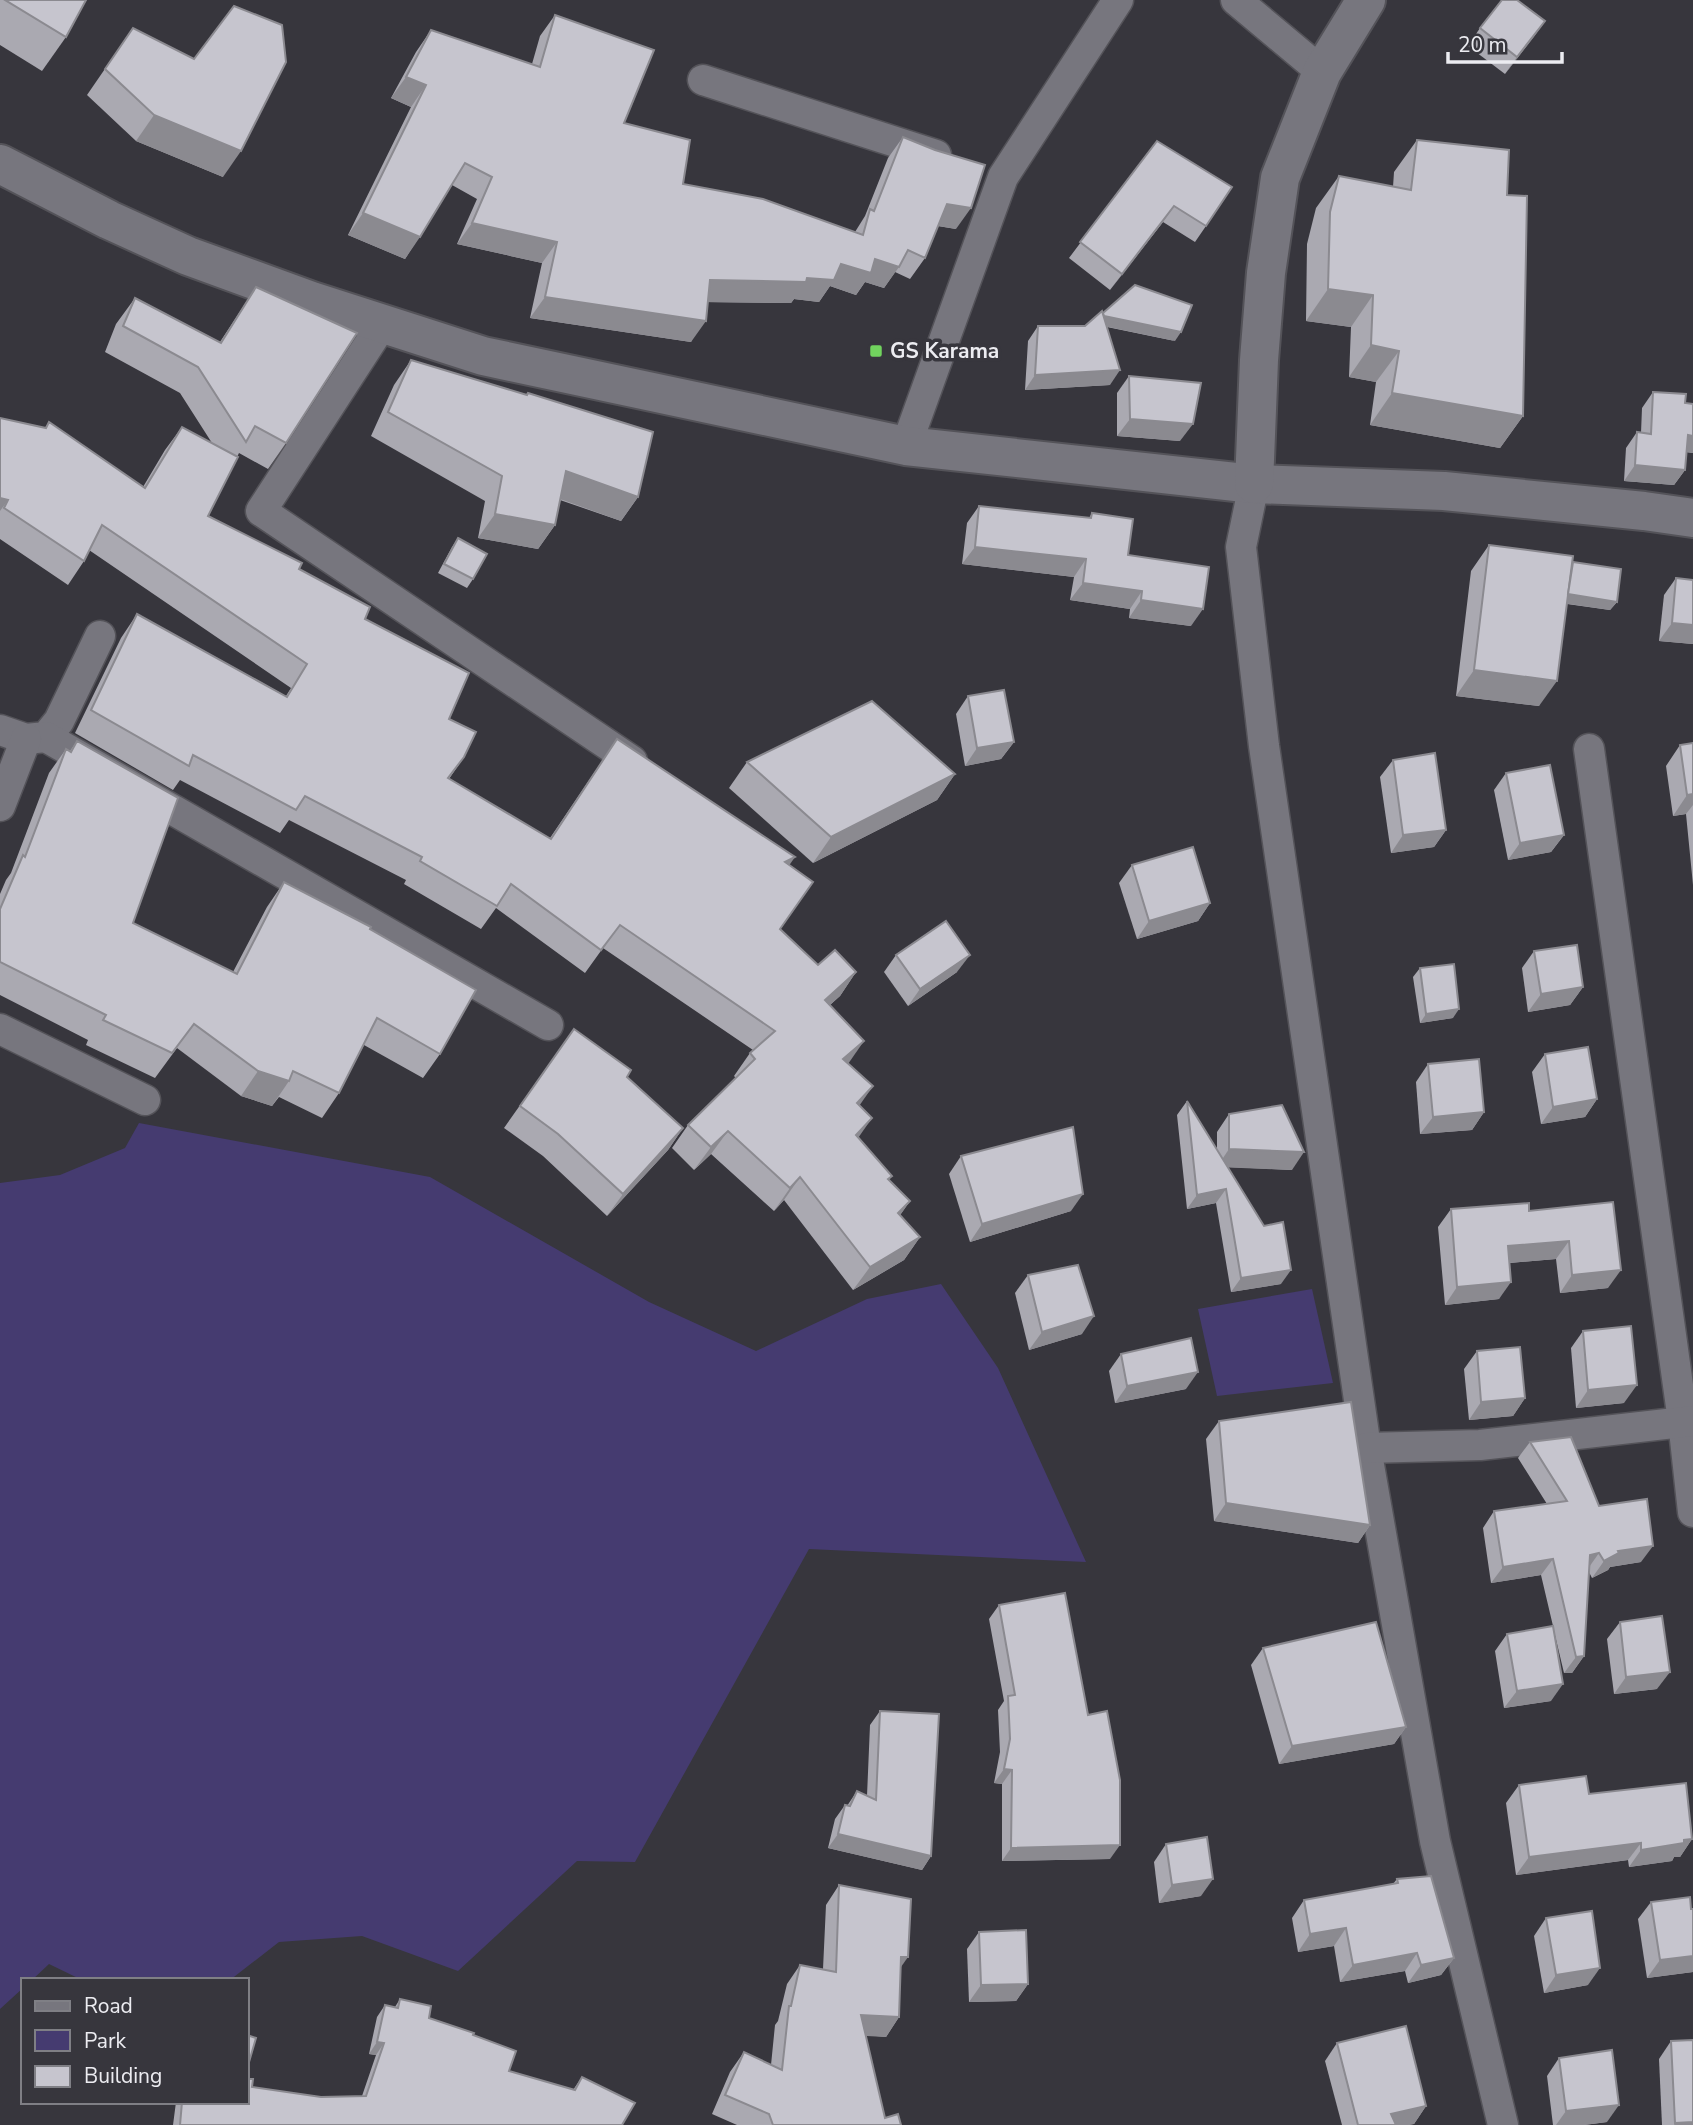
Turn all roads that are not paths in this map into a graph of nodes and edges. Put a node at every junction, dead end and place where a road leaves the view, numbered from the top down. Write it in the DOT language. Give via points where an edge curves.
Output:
graph roads {
  1 [pos="1118,0"];
  2 [pos="1236,0"];
  3 [pos="1366,0"];
  4 [pos="1322,72"];
  5 [pos="703,80"];
  6 [pos="0,164"];
  7 [pos="981,170"];
  8 [pos="383,323"];
  9 [pos="906,446"];
  10 [pos="1254,484"];
  11 [pos="1693,518"];
  12 [pos="100,636"];
  13 [pos="24,736"];
  14 [pos="1589,749"];
  15 [pos="632,761"];
  16 [pos="0,806"];
  17 [pos="548,1025"];
  18 [pos="0,1029"];
  19 [pos="145,1100"];
  20 [pos="1688,1421"];
  21 [pos="1366,1448"];
  22 [pos="1693,1512"];
  23 [pos="1503,2125"];
  1 -- 7 [label="street"];
  2 -- 4 [label="street"];
  3 -- 4 [label="main road"];
  4 -- 10 [label="main road" via="1280,178 1266,273"];
  5 -- 7 [label="street"];
  6 -- 8 [label="main road" via="188,256"];
  7 -- 9 [label="street"];
  8 -- 9 [label="main road" via="483,356"];
  8 -- 15 [label="street" via="261,511"];
  9 -- 10 [label="main road"];
  10 -- 11 [label="main road" via="1444,491"];
  10 -- 21 [label="street" via="1241,547 1264,746"];
  12 -- 13 [label="street" via="59,721"];
  13 -- 16 [label="street"];
  13 -- 17 [label="street"];
  14 -- 20 [label="street"];
  18 -- 19 [label="street"];
  20 -- 21 [label="street" via="1480,1445"];
  20 -- 22 [label="street"];
  21 -- 23 [label="street" via="1435,1842"];
}
